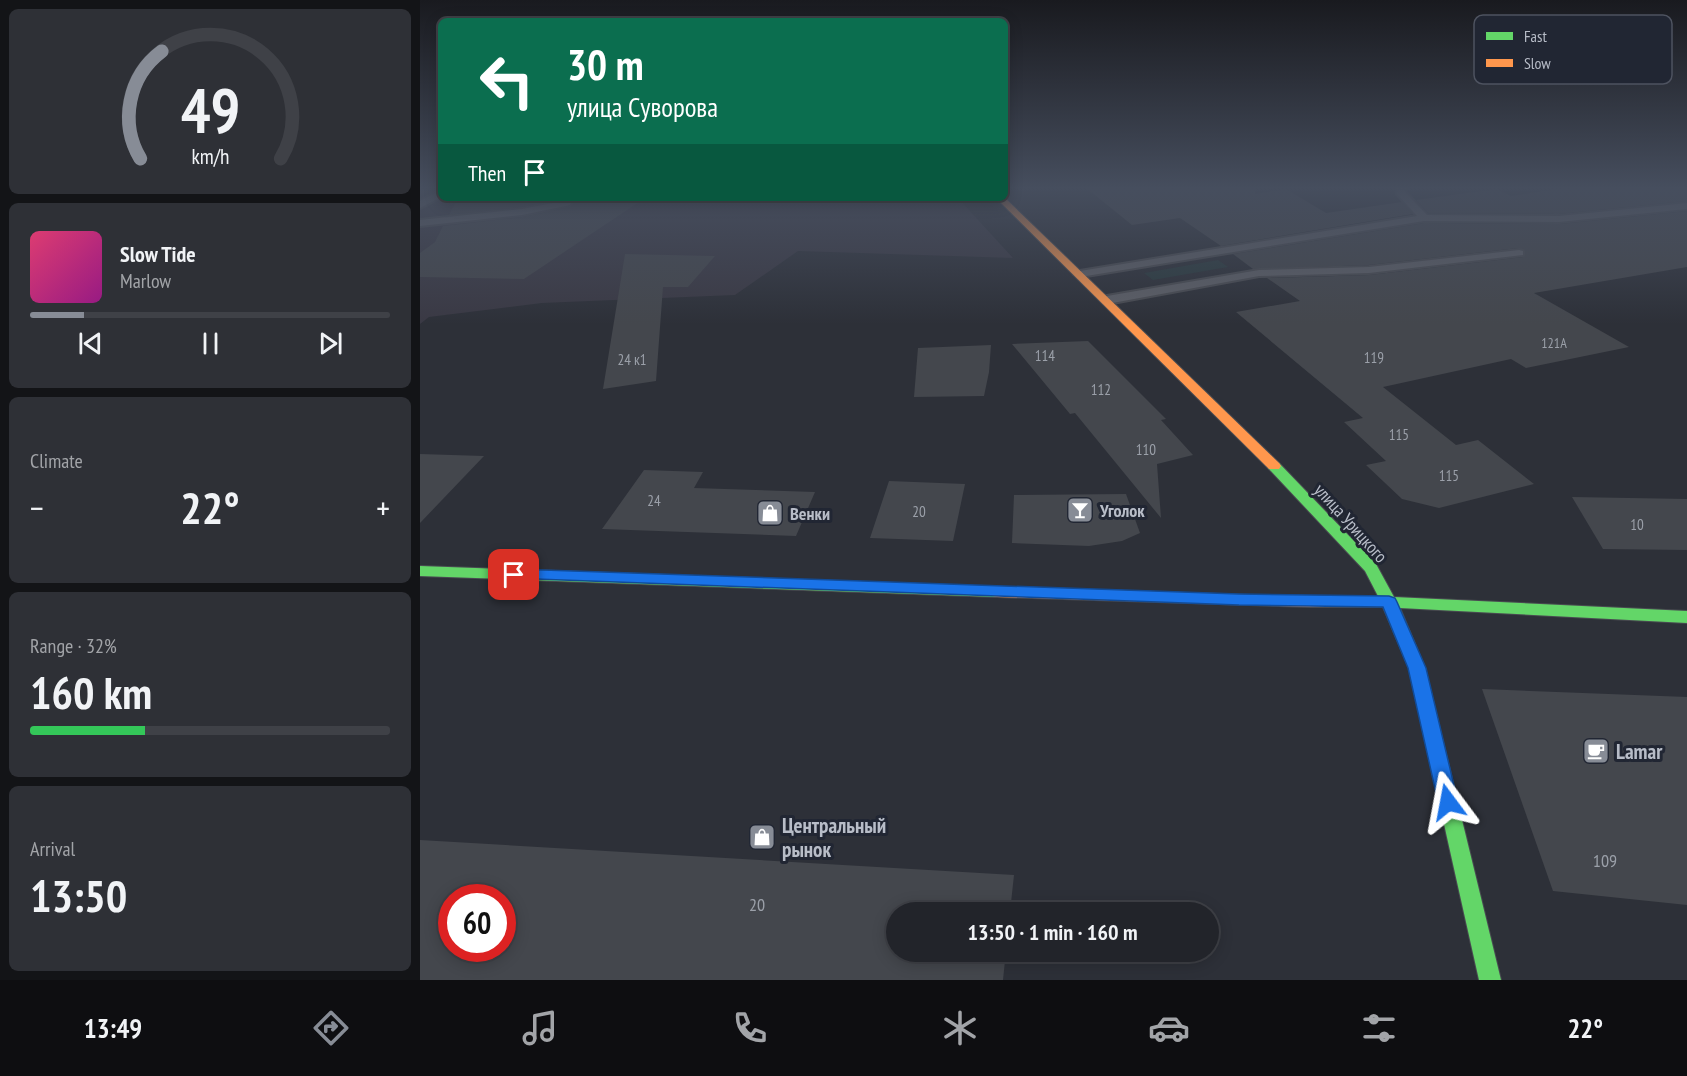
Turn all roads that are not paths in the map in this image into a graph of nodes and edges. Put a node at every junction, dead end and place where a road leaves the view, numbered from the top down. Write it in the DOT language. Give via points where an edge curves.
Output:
graph roads {
  1 [pos="1037,233"];
  2 [pos="1333,233"];
  3 [pos="1519,253"];
  4 [pos="1080,274"];
  5 [pos="1107,300"];
  6 [pos="420,571"];
  7 [pos="1389,602"];
  8 [pos="1687,617"];
  9 [pos="1490,980"];
  1 -- 4 [label="main road, улица Урицкого"];
  2 -- 4 [label="lane"];
  3 -- 5 [label="lane" via="1369,270 1259,273"];
  4 -- 5 [label="main road, улица Урицкого"];
  5 -- 7 [label="main road, улица Урицкого" via="1371,568"];
  6 -- 7 [label="main road"];
  7 -- 8 [label="main road"];
  7 -- 9 [label="main road, улица Урицкого" via="1417,668"];
}
